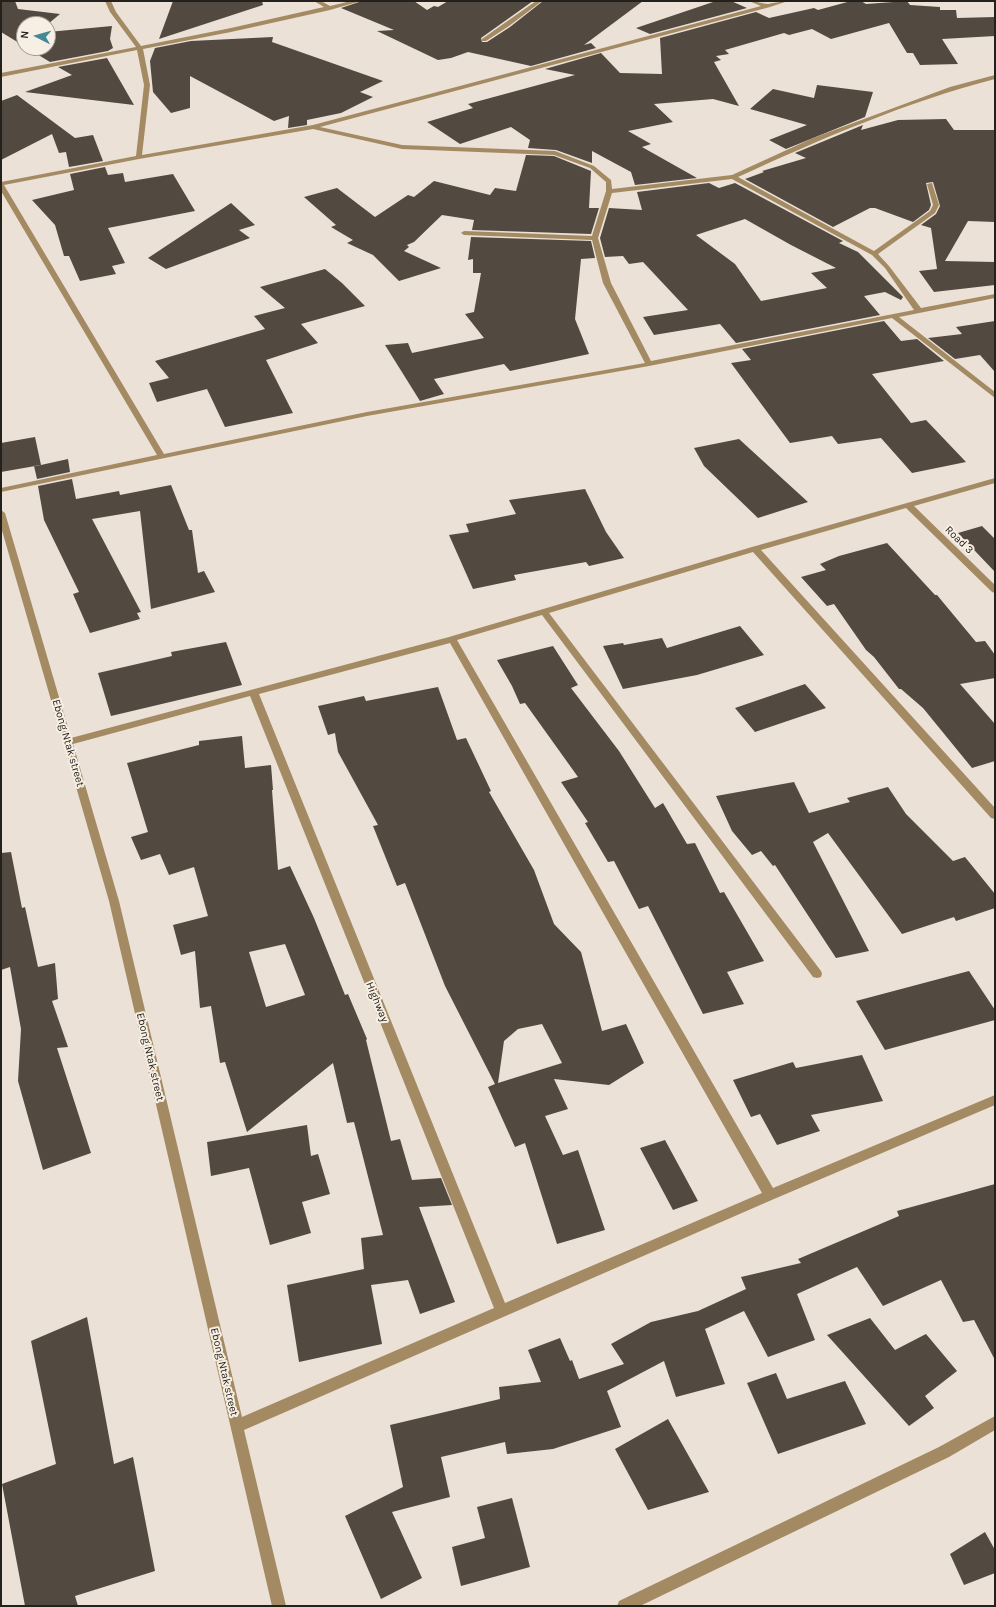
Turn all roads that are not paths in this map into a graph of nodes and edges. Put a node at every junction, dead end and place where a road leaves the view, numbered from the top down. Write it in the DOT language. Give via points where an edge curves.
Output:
graph roads {
  1 [pos="108,1"];
  2 [pos="317,1"];
  3 [pos="358,1"];
  4 [pos="539,1"];
  5 [pos="752,1"];
  6 [pos="785,1"];
  7 [pos="768,6"];
  8 [pos="330,8"];
  9 [pos="484,40"];
  10 [pos="140,49"];
  11 [pos="1,75"];
  12 [pos="995,77"];
  13 [pos="313,127"];
  14 [pos="139,157"];
  15 [pos="733,177"];
  16 [pos="930,184"];
  17 [pos="1,185"];
  18 [pos="609,191"];
  19 [pos="464,232"];
  20 [pos="595,238"];
  21 [pos="874,254"];
  22 [pos="995,296"];
  23 [pos="919,311"];
  24 [pos="895,317"];
  25 [pos="649,364"];
  26 [pos="995,396"];
  27 [pos="161,456"];
  28 [pos="995,480"];
  29 [pos="1,490"];
  30 [pos="908,505"];
  31 [pos="1,513"];
  32 [pos="754,549"];
  33 [pos="995,590"];
  34 [pos="544,612"];
  35 [pos="452,639"];
  36 [pos="253,692"];
  37 [pos="68,742"];
  38 [pos="995,815"];
  39 [pos="817,974"];
  40 [pos="995,1100"];
  41 [pos="770,1195"];
  42 [pos="502,1311"];
  43 [pos="995,1423"];
  44 [pos="237,1426"];
  45 [pos="279,1606"];
  46 [pos="624,1606"];
  1 -- 10 [label="street"];
  2 -- 8 [label="street"];
  3 -- 8 [label="street"];
  4 -- 9 [label="street"];
  5 -- 7 [label="street"];
  6 -- 7 [label="street"];
  7 -- 13 [label="street"];
  8 -- 10 [label="street"];
  10 -- 11 [label="street"];
  10 -- 14 [label="street" via="147,85"];
  12 -- 15 [label="street" via="952,88 815,139"];
  13 -- 14 [label="street"];
  13 -- 18 [label="street" via="402,147 555,153 592,167 609,181"];
  14 -- 17 [label="street"];
  15 -- 18 [label="street"];
  15 -- 21 [label="street"];
  16 -- 21 [label="street" via="936,205 933,212"];
  17 -- 27 [label="street"];
  18 -- 20 [label="street"];
  19 -- 20 [label="street"];
  20 -- 25 [label="street" via="607,283"];
  21 -- 23 [label="street" via="887,267"];
  22 -- 23 [label="street"];
  23 -- 24 [label="street"];
  24 -- 25 [label="street"];
  24 -- 26 [label="street"];
  25 -- 27 [label="street" via="367,414"];
  27 -- 29 [label="street"];
  28 -- 30 [label="street"];
  30 -- 32 [label="street"];
  30 -- 33 [label="street, Road 3"];
  31 -- 37 [label="street, Ebong Ntak street"];
  32 -- 34 [label="street"];
  32 -- 38 [label="street"];
  34 -- 35 [label="street"];
  34 -- 39 [label="street"];
  35 -- 36 [label="street"];
  35 -- 41 [label="street"];
  36 -- 37 [label="street"];
  36 -- 42 [label="street, Highway"];
  37 -- 44 [label="street, Ebong Ntak street" via="114,901"];
  40 -- 41 [label="street"];
  41 -- 42 [label="street"];
  42 -- 44 [label="street"];
  43 -- 46 [label="street" via="944,1452"];
  44 -- 45 [label="street, Ebong Ntak street"];
}
